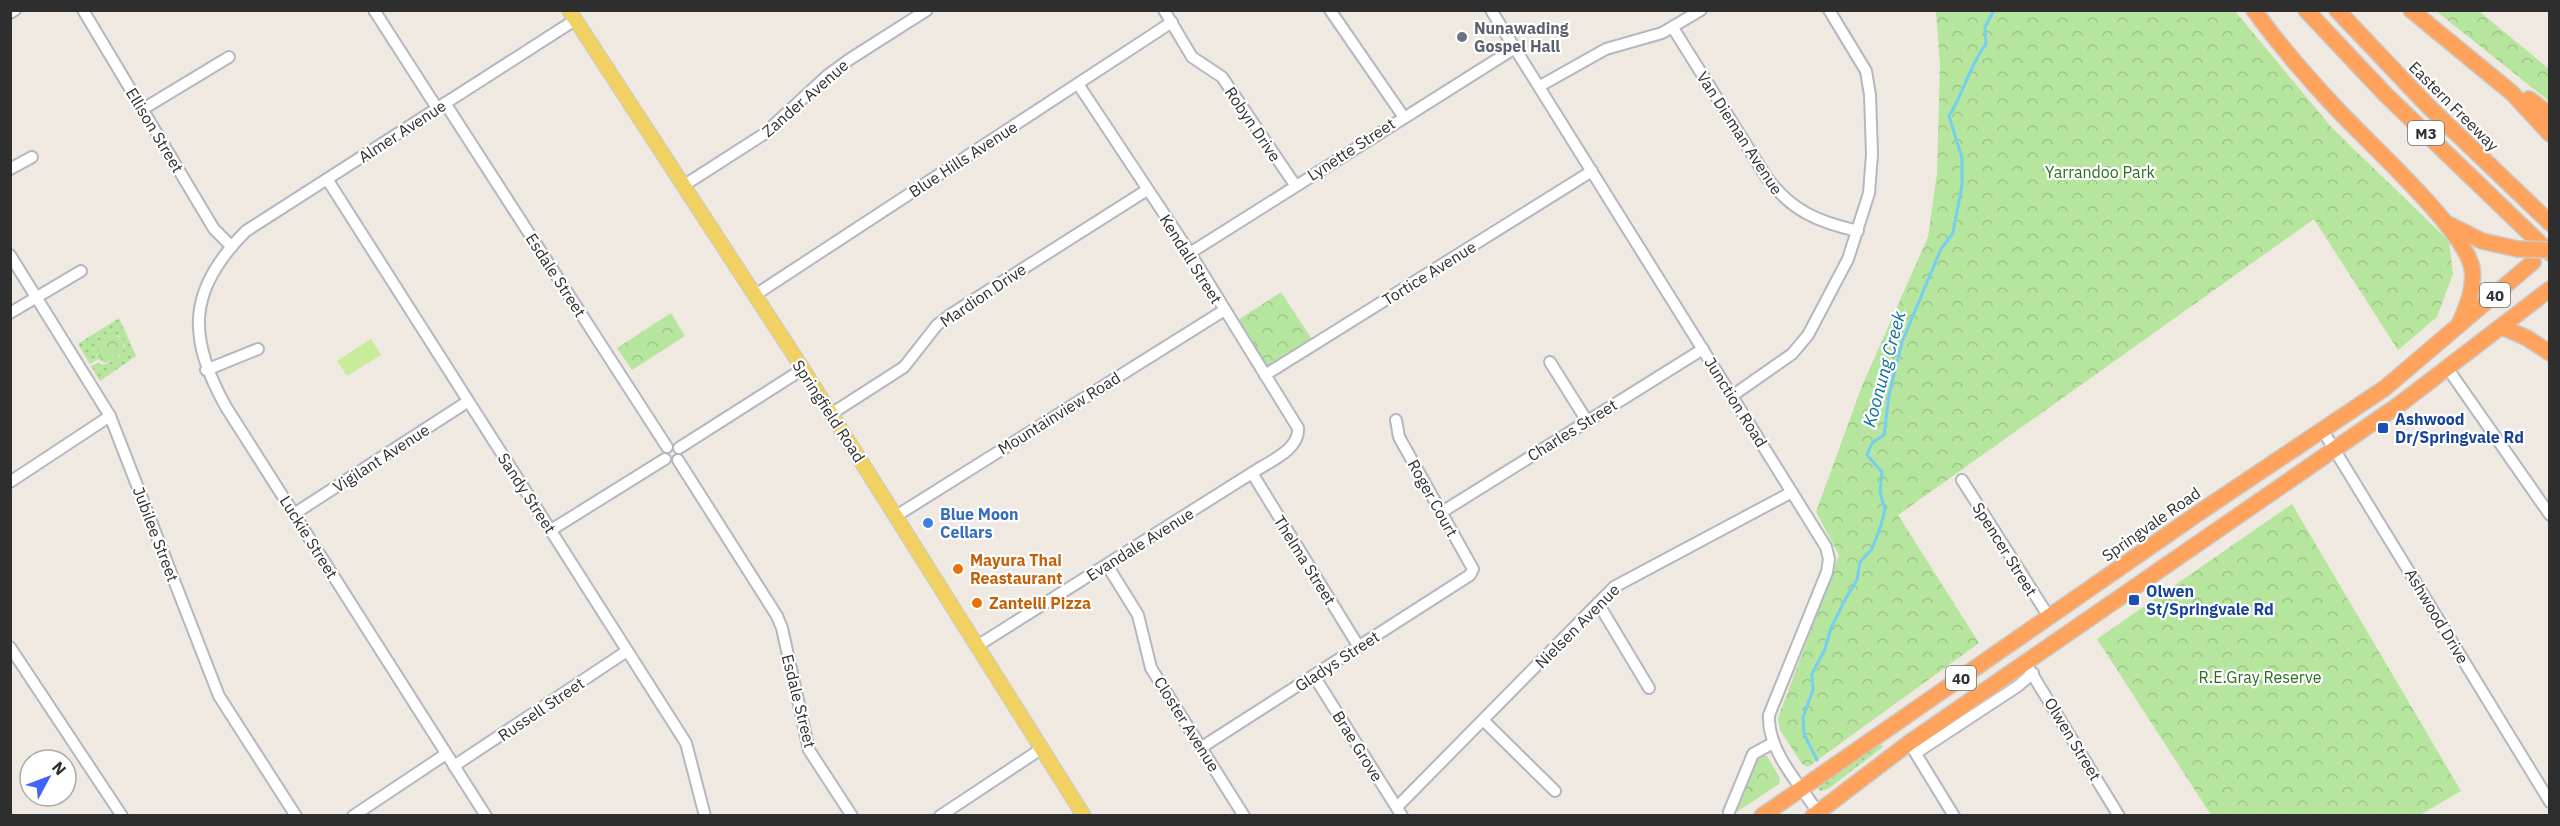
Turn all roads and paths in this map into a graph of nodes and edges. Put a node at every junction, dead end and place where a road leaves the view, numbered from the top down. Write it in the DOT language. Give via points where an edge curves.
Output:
graph roads {
  1 [pos="15,10"];
  2 [pos="83,10"];
  3 [pos="374,10"];
  4 [pos="927,10"];
  5 [pos="1164,10"];
  6 [pos="1330,10"];
  7 [pos="1491,10"];
  8 [pos="1701,10"];
  9 [pos="1829,10"];
  10 [pos="2254,10"];
  11 [pos="2306,10"];
  12 [pos="2337,10"];
  13 [pos="2411,10"];
  14 [pos="10,13"];
  15 [pos="572,15"];
  16 [pos="1172,22"];
  17 [pos="1673,28"];
  18 [pos="1515,48"];
  19 [pos="229,57"];
  20 [pos="2491,74"];
  21 [pos="1078,84"];
  22 [pos="1540,86"];
  23 [pos="441,105"];
  24 [pos="143,109"];
  25 [pos="2550,115"];
  26 [pos="1403,116"];
  27 [pos="2550,134"];
  28 [pos="32,157"];
  29 [pos="10,169"];
  30 [pos="1592,171"];
  31 [pos="327,179"];
  32 [pos="1295,185"];
  33 [pos="683,186"];
  34 [pos="1147,190"];
  35 [pos="2439,215"];
  36 [pos="2550,224"];
  37 [pos="1858,231"];
  38 [pos="231,246"];
  39 [pos="2549,250"];
  40 [pos="1190,253"];
  41 [pos="10,255"];
  42 [pos="81,271"];
  43 [pos="2550,289"];
  44 [pos="755,295"];
  45 [pos="36,298"];
  46 [pos="1223,311"];
  47 [pos="10,313"];
  48 [pos="2502,327"];
  49 [pos="2458,328"];
  50 [pos="258,349"];
  51 [pos="1703,349"];
  52 [pos="2550,353"];
  53 [pos="1550,362"];
  54 [pos="803,369"];
  55 [pos="2448,369"];
  56 [pos="206,370"];
  57 [pos="1265,375"];
  58 [pos="1732,396"];
  59 [pos="467,402"];
  60 [pos="831,414"];
  61 [pos="110,416"];
  62 [pos="1396,420"];
  63 [pos="1587,421"];
  64 [pos="2323,431"];
  65 [pos="1299,437"];
  66 [pos="667,447"];
  67 [pos="679,448"];
  68 [pos="2336,449"];
  69 [pos="665,459"];
  70 [pos="678,460"];
  71 [pos="1252,473"];
  72 [pos="1962,480"];
  73 [pos="10,482"];
  74 [pos="1792,492"];
  75 [pos="1442,512"];
  76 [pos="294,514"];
  77 [pos="2550,515"];
  78 [pos="896,516"];
  79 [pos="551,530"];
  80 [pos="1107,565"];
  81 [pos="1470,575"];
  82 [pos="1598,603"];
  83 [pos="2049,617"];
  84 [pos="977,646"];
  85 [pos="10,647"];
  86 [pos="1359,647"];
  87 [pos="627,651"];
  88 [pos="2029,668"];
  89 [pos="1314,676"];
  90 [pos="1649,688"];
  91 [pos="1484,721"];
  92 [pos="1773,743"];
  93 [pos="1202,747"];
  94 [pos="1913,748"];
  95 [pos="1041,749"];
  96 [pos="446,754"];
  97 [pos="454,766"];
  98 [pos="1802,788"];
  99 [pos="1556,791"];
  100 [pos="2550,802"];
  101 [pos="1400,811"];
  102 [pos="1729,812"];
  103 [pos="1816,814"];
  104 [pos="122,816"];
  105 [pos="296,816"];
  106 [pos="353,816"];
  107 [pos="486,816"];
  108 [pos="705,816"];
  109 [pos="852,816"];
  110 [pos="940,816"];
  111 [pos="1084,816"];
  112 [pos="1244,816"];
  113 [pos="1762,816"];
  114 [pos="1954,816"];
  115 [pos="2119,816"];
  1 -- 14 [label="street"];
  2 -- 24 [label="street, Ellison Street"];
  3 -- 23 [label="street, Esdale Street"];
  4 -- 33 [label="street, Zander Avenue" via="850,59 764,134"];
  5 -- 16 [label="street, Robyn Drive"];
  6 -- 26 [label="street"];
  7 -- 18 [label="street, Junction Road"];
  8 -- 17 [label="street"];
  9 -- 37 [label="street" via="1866,71 1870,95 1870,183"];
  10 -- 35 [label="highway" via="2309,79"];
  11 -- 39 [label="highway, M3" via="2385,94"];
  12 -- 36 [label="highway, Eastern Freeway / M3" via="2428,106"];
  13 -- 20 [label="highway"];
  15 -- 23 [label="street, Almer Avenue"];
  15 -- 33 [label="main road, Springfield Road"];
  16 -- 21 [label="street, Blue Hills Avenue"];
  16 -- 32 [label="street, Robyn Drive" via="1192,57 1222,77"];
  17 -- 22 [label="street" via="1606,49"];
  17 -- 37 [label="street, Van Dieman Avenue" via="1784,200 1804,213"];
  18 -- 22 [label="street, Junction Road"];
  18 -- 26 [label="street, Lynette Street"];
  19 -- 24 [label="street"];
  20 -- 25 [label="highway"];
  20 -- 27 [label="highway"];
  21 -- 34 [label="street, Kendall Street"];
  21 -- 44 [label="street, Blue Hills Avenue"];
  22 -- 30 [label="street, Junction Road"];
  23 -- 31 [label="street, Almer Avenue"];
  23 -- 66 [label="street, Esdale Street"];
  24 -- 38 [label="street, Ellison Street" via="214,229"];
  26 -- 32 [label="street, Lynette Street"];
  28 -- 29 [label="street"];
  30 -- 51 [label="street, Junction Road"];
  30 -- 57 [label="street, Tortice Avenue"];
  31 -- 38 [label="street, Almer Avenue" via="246,231"];
  31 -- 59 [label="street, Sandy Street"];
  32 -- 40 [label="street, Lynette Street"];
  33 -- 44 [label="main road, Springfield Road"];
  34 -- 40 [label="street, Kendall Street"];
  34 -- 60 [label="street, Mardion Drive" via="950,315 937,325 904,367"];
  35 -- 39 [label="highway, bridge" via="2470,236 2518,249"];
  35 -- 49 [label="highway" via="2463,247 2472,267 2471,295"];
  37 -- 58 [label="street" via="1848,259 1808,335 1792,354"];
  38 -- 56 [label="street, Luckie Street" via="200,304 197,330"];
  39 -- 49 [label="highway, Springvale Road / 40"];
  40 -- 46 [label="street, Kendall Street"];
  41 -- 45 [label="street, Jubilee Street"];
  42 -- 45 [label="street"];
  43 -- 48 [label="highway, 40"];
  44 -- 54 [label="main road, Springfield Road"];
  45 -- 47 [label="street"];
  45 -- 61 [label="street, Jubilee Street"];
  46 -- 57 [label="street, Kendall Street"];
  46 -- 78 [label="street, Mountainview Road"];
  48 -- 52 [label="highway"];
  48 -- 55 [label="highway, 40"];
  49 -- 64 [label="highway, Springvale Road / 40" via="2396,380"];
  50 -- 56 [label="street"];
  51 -- 58 [label="street, Junction Road"];
  51 -- 63 [label="street, Charles Street"];
  53 -- 63 [label="street"];
  54 -- 60 [label="main road, Springfield Road"];
  54 -- 67 [label="street"];
  55 -- 68 [label="highway, 40"];
  55 -- 77 [label="street"];
  56 -- 76 [label="street, Luckie Street"];
  57 -- 65 [label="street, Kendall Street" via="1298,428"];
  58 -- 74 [label="street, Junction Road"];
  59 -- 76 [label="street, Vigilant Avenue"];
  59 -- 79 [label="street, Sandy Street"];
  60 -- 78 [label="main road, Springfield Road"];
  61 -- 73 [label="street"];
  61 -- 105 [label="street, Jubilee Street" via="219,696"];
  62 -- 75 [label="street, Roger Court" via="1399,437"];
  63 -- 75 [label="street, Charles Street"];
  64 -- 68 [label="street, Ashwood Drive"];
  64 -- 83 [label="highway, Springvale Road / 40"];
  65 -- 71 [label="street, Evandale Avenue" via="1294,445"];
  66 -- 67 [label="street"];
  66 -- 69 [label="street"];
  67 -- 70 [label="street"];
  68 -- 88 [label="highway, 40"];
  68 -- 100 [label="street, Ashwood Drive"];
  69 -- 70 [label="street"];
  69 -- 79 [label="street"];
  70 -- 109 [label="street, Esdale Street" via="777,616 809,750"];
  71 -- 80 [label="street, Evandale Avenue"];
  71 -- 86 [label="street, Thelma Street"];
  72 -- 83 [label="street, Spencer Street"];
  74 -- 82 [label="street, Nielsen Avenue" via="1625,579"];
  74 -- 92 [label="street, Junction Road" via="1826,547 1829,559 1769,715"];
  75 -- 81 [label="street, Roger Court" via="1473,569"];
  76 -- 96 [label="street, Luckie Street"];
  78 -- 84 [label="main road, Springfield Road"];
  79 -- 87 [label="street, Sandy Street"];
  80 -- 84 [label="street, Evandale Avenue"];
  80 -- 93 [label="street, Closter Avenue" via="1138,615 1151,668"];
  81 -- 86 [label="street, Gladys Street"];
  82 -- 90 [label="street"];
  82 -- 91 [label="street, Nielsen Avenue"];
  83 -- 98 [label="highway, Springvale Road / 40"];
  84 -- 95 [label="main road, Springfield Road"];
  85 -- 104 [label="street"];
  86 -- 89 [label="street, Gladys Street"];
  87 -- 97 [label="street, Russell Street"];
  87 -- 108 [label="street, Sandy Street" via="686,743"];
  88 -- 94 [label="highway, 40"];
  88 -- 115 [label="street, Olwen Street"];
  89 -- 93 [label="street, Gladys Street"];
  89 -- 101 [label="street, Brae Grove"];
  91 -- 99 [label="street"];
  91 -- 101 [label="street, Nielsen Avenue"];
  92 -- 98 [label="street, Junction Road"];
  92 -- 102 [label="street" via="1753,754"];
  93 -- 112 [label="street, Closter Avenue"];
  94 -- 103 [label="highway, 40"];
  94 -- 114 [label="street"];
  95 -- 110 [label="street"];
  95 -- 111 [label="main road, Springfield Road"];
  96 -- 97 [label="street, Luckie Street"];
  96 -- 106 [label="street"];
  97 -- 107 [label="street, Luckie Street"];
  98 -- 103 [label="street, Junction Road"];
  98 -- 113 [label="highway, Springvale Road / 40"];
}
